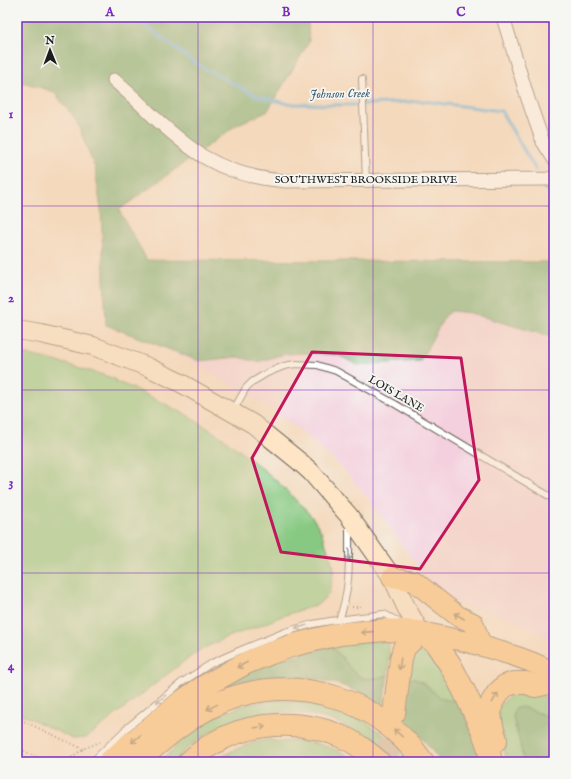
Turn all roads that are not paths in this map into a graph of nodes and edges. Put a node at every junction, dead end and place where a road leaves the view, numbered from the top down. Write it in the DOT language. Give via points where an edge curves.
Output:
graph roads {
  1 [pos="503,17"];
  2 [pos="362,79"];
  3 [pos="114,80"];
  4 [pos="554,158"];
  5 [pos="554,177"];
  6 [pos="366,181"];
  7 [pos="17,330"];
  8 [pos="232,412"];
  9 [pos="554,499"];
  10 [pos="349,516"];
  11 [pos="392,577"];
  12 [pos="339,620"];
  13 [pos="420,632"];
  14 [pos="481,645"];
  15 [pos="554,673"];
  16 [pos="554,682"];
  17 [pos="394,713"];
  18 [pos="92,762"];
  19 [pos="110,762"];
  20 [pos="137,762"];
  21 [pos="189,762"];
  22 [pos="379,762"];
  23 [pos="423,762"];
  24 [pos="491,762"];
  25 [pos="502,762"];
  1 -- 4 [label="street" via="543,142"];
  2 -- 6 [label="lane"];
  3 -- 6 [label="street, SOUTHWEST BROOKSIDE DRIVE" via="184,143 205,158 230,170 269,180"];
  5 -- 6 [label="street, SOUTHWEST BROOKSIDE DRIVE"];
  7 -- 8 [label="main road" via="93,346 148,367"];
  8 -- 9 [label="lane, LOIS LANE" via="246,388 267,373 295,364 317,365 342,374"];
  8 -- 10 [label="main road" via="253,424 300,462"];
  10 -- 11 [label="main road"];
  10 -- 12 [label="lane, one-way" via="350,566 344,608"];
  11 -- 13 [label="main road"];
  14 -- 11 [label="main road, one-way" via="473,623 458,616 414,581"];
  12 -- 13 [label="lane" via="384,614"];
  12 -- 18 [label="lane, one-way" via="285,632 212,663 180,683 152,706"];
  13 -- 14 [label="main road"];
  13 -- 17 [label="highway, one-way" via="404,648"];
  13 -- 19 [label="highway, one-way" via="386,630 340,634 294,645 246,663 181,702"];
  13 -- 24 [label="highway" via="435,642 451,666 482,729"];
  14 -- 15 [label="main road" via="545,667"];
  25 -- 16 [label="highway, one-way" via="490,714 492,702 497,694 514,682 535,686"];
  23 -- 20 [label="highway, one-way" via="414,748 386,722 353,703 317,692 286,689 242,695 204,710 175,729"];
  21 -- 22 [label="highway, one-way" via="198,753 221,739 243,730 284,724 328,731 348,739"];
}
